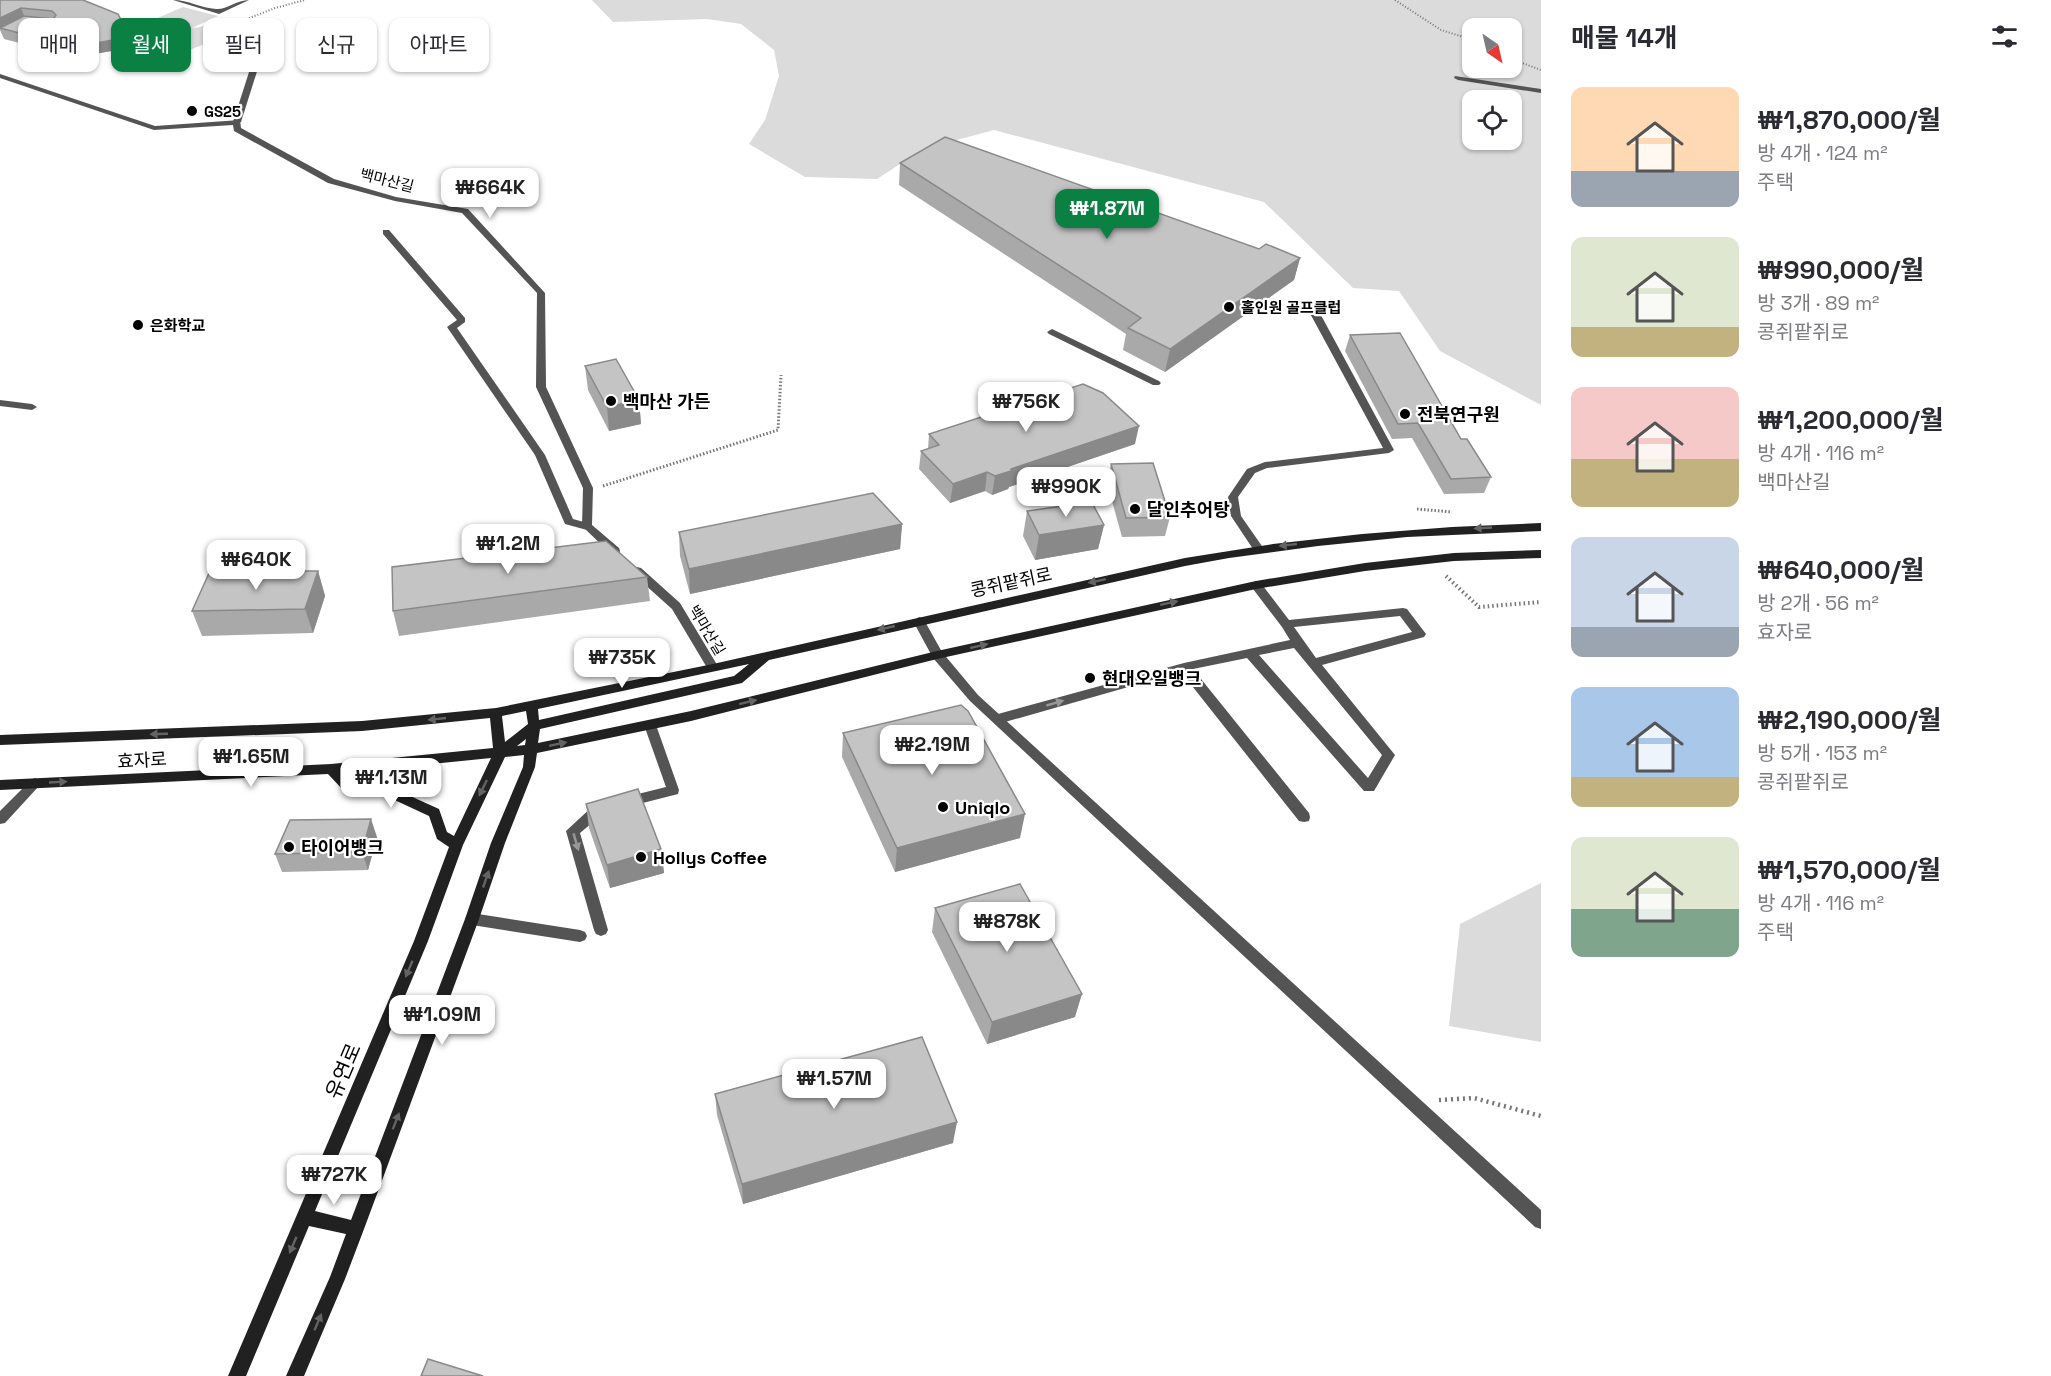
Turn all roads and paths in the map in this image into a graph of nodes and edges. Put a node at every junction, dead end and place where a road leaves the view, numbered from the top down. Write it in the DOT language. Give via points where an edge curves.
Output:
graph roads {
  1 [pos="176,0"];
  2 [pos="246,0"];
  3 [pos="305,0"];
  4 [pos="1395,0"];
  5 [pos="250,18"];
  6 [pos="1462,36"];
  7 [pos="1522,63"];
  8 [pos="1541,70"];
  9 [pos="253,72"];
  10 [pos="0,75"];
  11 [pos="1458,78"];
  12 [pos="1541,91"];
  13 [pos="237,122"];
  14 [pos="386,232"];
  15 [pos="1311,306"];
  16 [pos="1052,332"];
  17 [pos="781,375"];
  18 [pos="1156,383"];
  19 [pos="0,403"];
  20 [pos="32,407"];
  21 [pos="588,491"];
  22 [pos="587,526"];
  23 [pos="1541,527"];
  24 [pos="1259,549"];
  25 [pos="1541,554"];
  26 [pos="622,558"];
  27 [pos="1429,560"];
  28 [pos="631,566"];
  29 [pos="1256,585"];
  30 [pos="1541,602"];
  31 [pos="919,621"];
  32 [pos="1286,624"];
  33 [pos="1297,644"];
  34 [pos="1250,653"];
  35 [pos="937,655"];
  36 [pos="765,656"];
  37 [pos="1313,663"];
  38 [pos="1184,667"];
  39 [pos="713,669"];
  40 [pos="531,706"];
  41 [pos="496,713"];
  42 [pos="998,719"];
  43 [pos="650,725"];
  44 [pos="534,726"];
  45 [pos="0,740"];
  46 [pos="533,749"];
  47 [pos="500,753"];
  48 [pos="331,769"];
  49 [pos="35,783"];
  50 [pos="0,785"];
  51 [pos="1304,818"];
  52 [pos="0,819"];
  53 [pos="456,845"];
  54 [pos="472,919"];
  55 [pos="602,930"];
  56 [pos="580,936"];
  57 [pos="1422,1111"];
  58 [pos="1541,1116"];
  59 [pos="304,1217"];
  60 [pos="1541,1221"];
  61 [pos="356,1229"];
  62 [pos="237,1376"];
  63 [pos="295,1376"];
  1 -- 2 [label="street" via="219,12"];
  3 -- 5 [label="path"];
  4 -- 6 [label="path" via="1414,15"];
  7 -- 8 [label="path"];
  9 -- 13 [label="street"];
  10 -- 13 [label="street" via="154,128"];
  11 -- 12 [label="street"];
  13 -- 21 [label="street, 백마산길" via="237,129 331,181 395,199 465,211 541,292 541,387"];
  14 -- 22 [label="street" via="462,320 452,327 540,455 569,522"];
  15 -- 24 [label="street" via="1389,450 1277,463 1251,471 1233,497 1236,516"];
  16 -- 18 [label="street"];
  17 -- 21 [label="path" via="778,430"];
  19 -- 20 [label="street"];
  21 -- 22 [label="street, 백마산길"];
  22 -- 26 [label="street"];
  23 -- 24 [label="main road, 콩쥐팥쥐로, one-way" via="1483,528"];
  24 -- 31 [label="main road, 콩쥐팥쥐로, one-way" via="1173,564"];
  25 -- 27 [label="main road"];
  27 -- 29 [label="main road"];
  27 -- 30 [label="path" via="1479,607"];
  28 -- 39 [label="street, 백마산길" via="676,606"];
  29 -- 32 [label="street"];
  35 -- 29 [label="main road, one-way"];
  31 -- 35 [label="street"];
  31 -- 36 [label="main road, 콩쥐팥쥐로, one-way"];
  32 -- 33 [label="street"];
  32 -- 37 [label="street" via="1403,612 1420,634"];
  33 -- 34 [label="street"];
  33 -- 37 [label="street"];
  34 -- 37 [label="street" via="1369,787 1389,755"];
  34 -- 38 [label="street"];
  35 -- 42 [label="street"];
  43 -- 35 [label="main road, one-way"];
  36 -- 39 [label="main road, 콩쥐팥쥐로"];
  36 -- 44 [label="main road" via="738,680"];
  42 -- 38 [label="street, one-way"];
  38 -- 51 [label="street"];
  39 -- 40 [label="main road, 콩쥐팥쥐로"];
  40 -- 41 [label="main road, 콩쥐팥쥐로"];
  40 -- 44 [label="main road"];
  41 -- 45 [label="main road, 효자로, one-way" via="351,727"];
  41 -- 47 [label="main road"];
  42 -- 57 [label="street"];
  46 -- 43 [label="main road, one-way"];
  43 -- 55 [label="street, one-way" via="673,789 596,810 573,831"];
  44 -- 46 [label="main road"];
  44 -- 47 [label="main road"];
  46 -- 47 [label="main road"];
  54 -- 46 [label="main road, one-way"];
  47 -- 48 [label="main road, 효자로"];
  47 -- 53 [label="main road, 유연로, one-way"];
  49 -- 48 [label="main road, 효자로, one-way"];
  48 -- 53 [label="main road" via="349,786 388,791 434,813 442,836"];
  49 -- 50 [label="main road, 효자로"];
  49 -- 52 [label="street"];
  53 -- 59 [label="main road, 유연로, one-way" via="421,941"];
  54 -- 56 [label="street"];
  61 -- 54 [label="main road, one-way"];
  57 -- 58 [label="path" via="1433,1100 1474,1098"];
  57 -- 60 [label="street"];
  59 -- 61 [label="main road"];
  59 -- 62 [label="main road, 유연로, one-way"];
  63 -- 61 [label="main road, one-way"];
}
